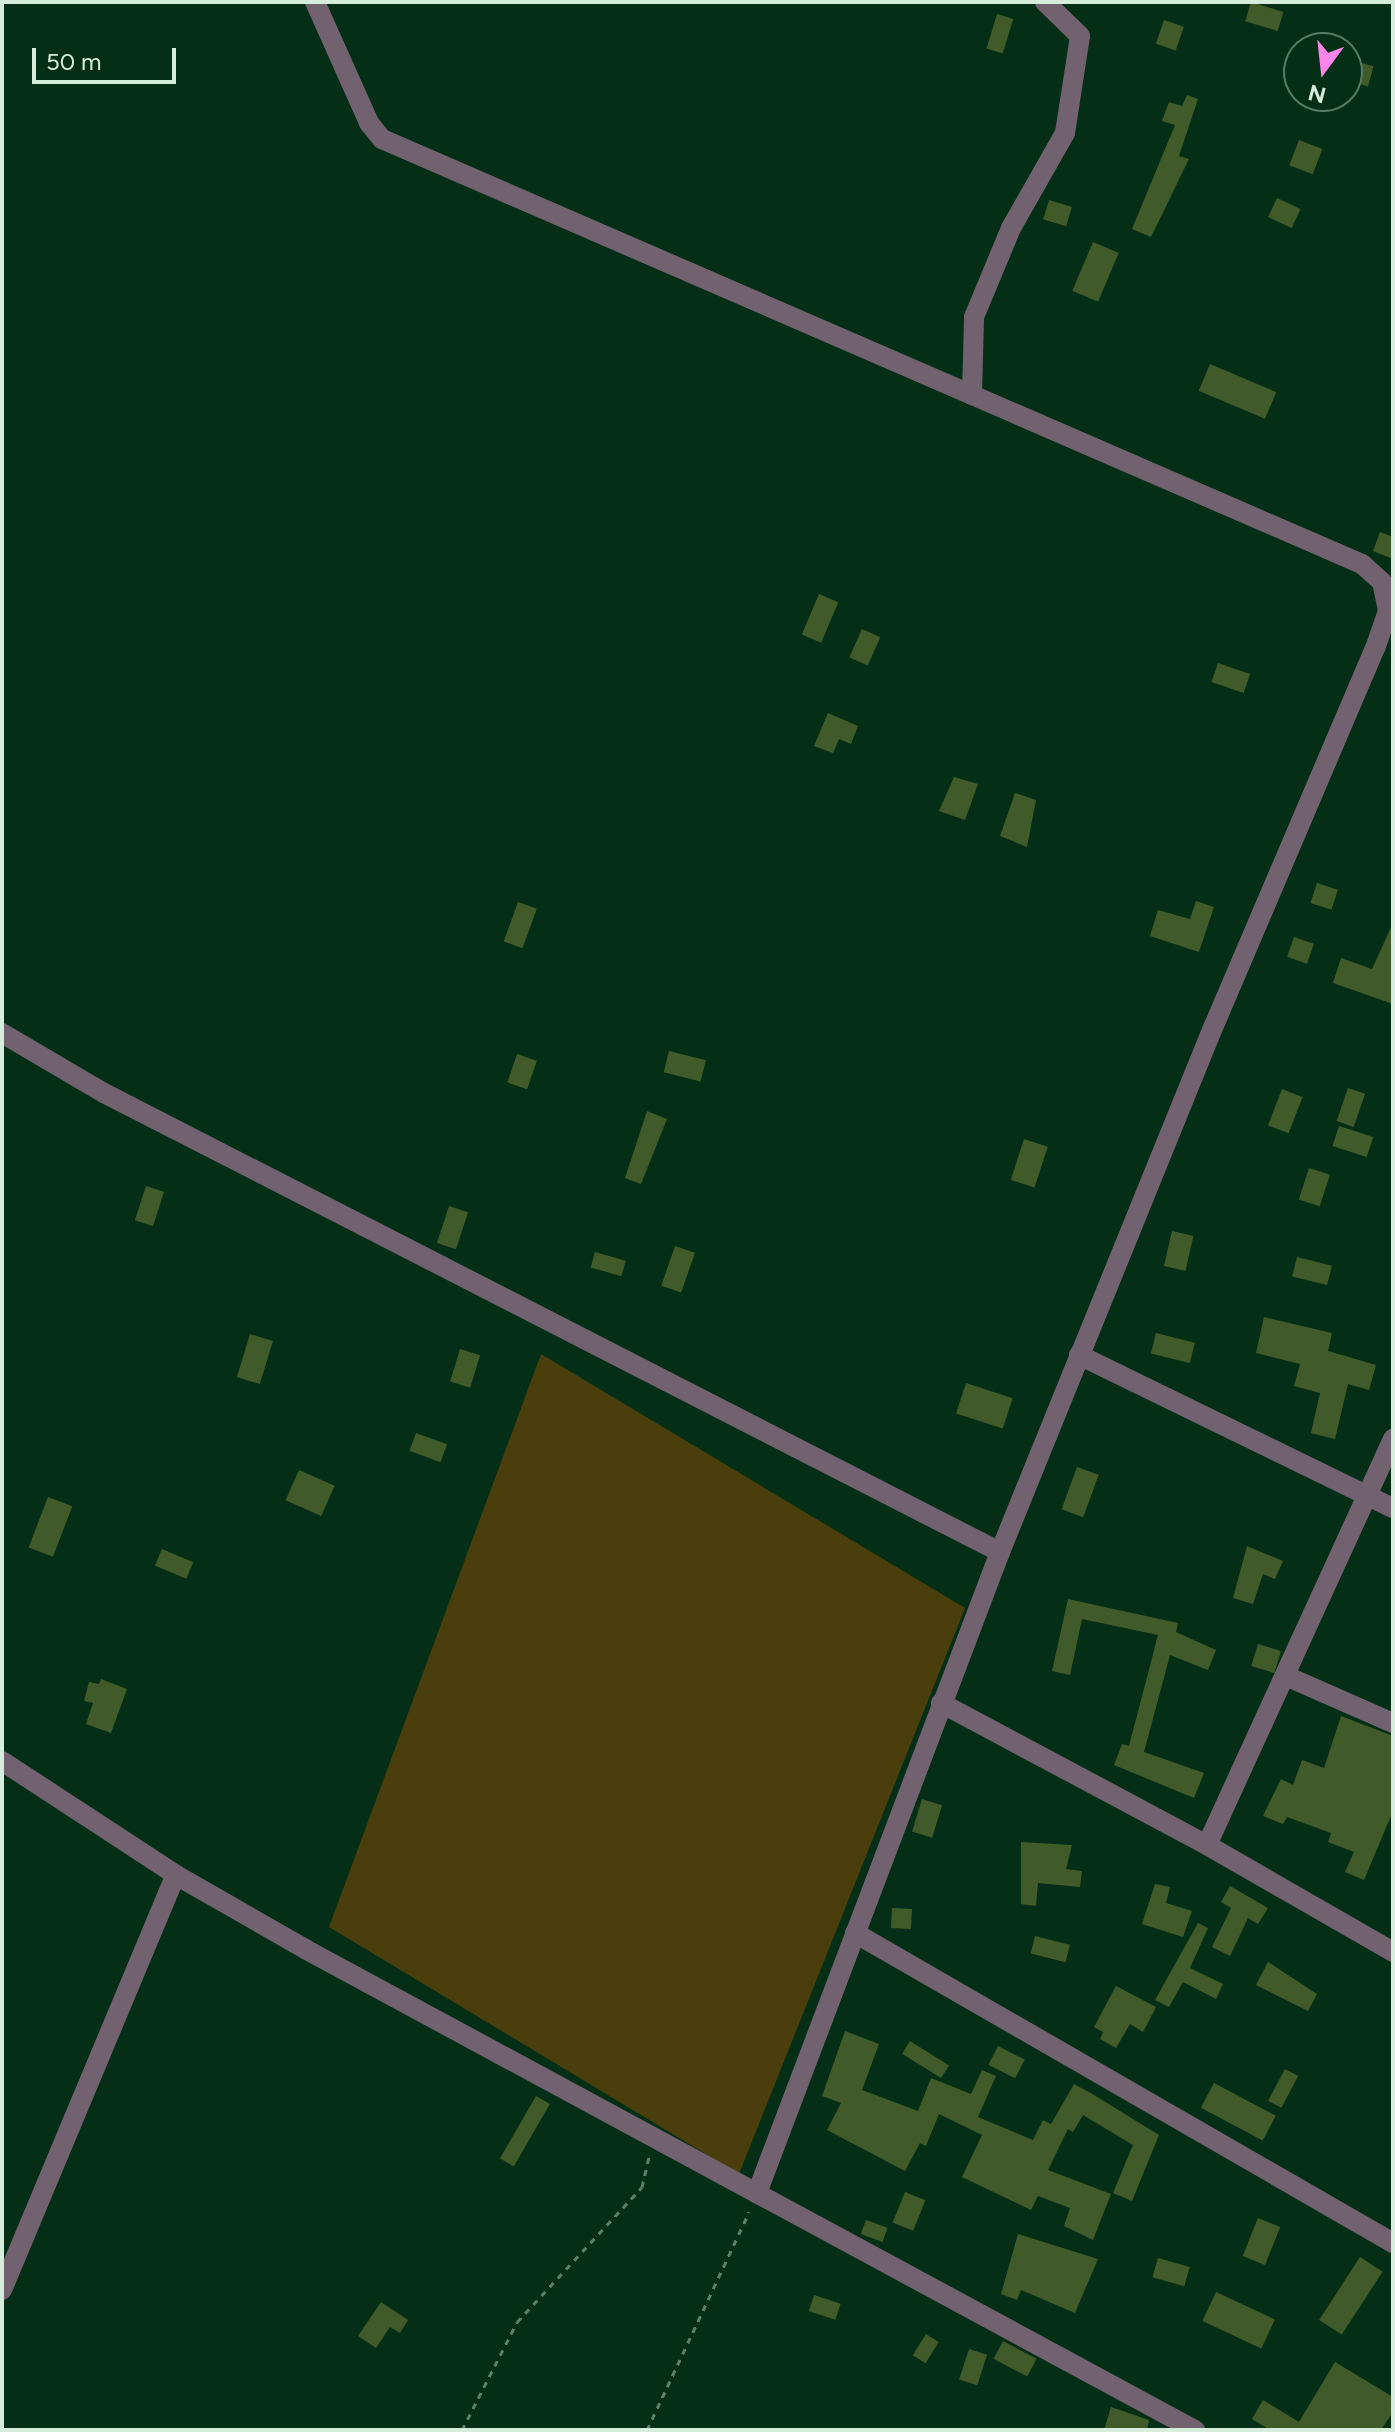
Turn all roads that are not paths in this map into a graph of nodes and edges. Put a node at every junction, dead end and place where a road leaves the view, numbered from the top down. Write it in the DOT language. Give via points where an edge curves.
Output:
graph roads {
  1 [pos="315,2"];
  2 [pos="1045,2"];
  3 [pos="972,395"];
  4 [pos="1388,584"];
  5 [pos="2,1033"];
  6 [pos="1079,1355"];
  7 [pos="1393,1438"];
  8 [pos="1370,1496"];
  9 [pos="1393,1508"];
  10 [pos="1000,1552"];
  11 [pos="1286,1676"];
  12 [pos="941,1703"];
  13 [pos="1393,1723"];
  14 [pos="2,1761"];
  15 [pos="1207,1845"];
  16 [pos="176,1875"];
  17 [pos="855,1933"];
  18 [pos="1393,1952"];
  19 [pos="757,2193"];
  20 [pos="1393,2243"];
  21 [pos="2,2290"];
  22 [pos="1195,2430"];
  1 -- 3 [label="street" via="369,123 382,139"];
  2 -- 3 [label="street" via="1080,36 1065,133 1011,228 974,317"];
  3 -- 4 [label="street" via="1362,564"];
  4 -- 6 [label="street" via="1388,611 1375,648"];
  5 -- 10 [label="street" via="118,1100"];
  6 -- 8 [label="street"];
  6 -- 10 [label="street"];
  7 -- 8 [label="street"];
  8 -- 9 [label="street"];
  8 -- 11 [label="street"];
  10 -- 12 [label="street"];
  11 -- 13 [label="street"];
  11 -- 15 [label="street"];
  12 -- 15 [label="street"];
  12 -- 17 [label="street"];
  14 -- 16 [label="street"];
  15 -- 18 [label="street"];
  16 -- 19 [label="street"];
  16 -- 21 [label="street"];
  17 -- 19 [label="street"];
  17 -- 20 [label="street"];
  19 -- 22 [label="street"];
}
